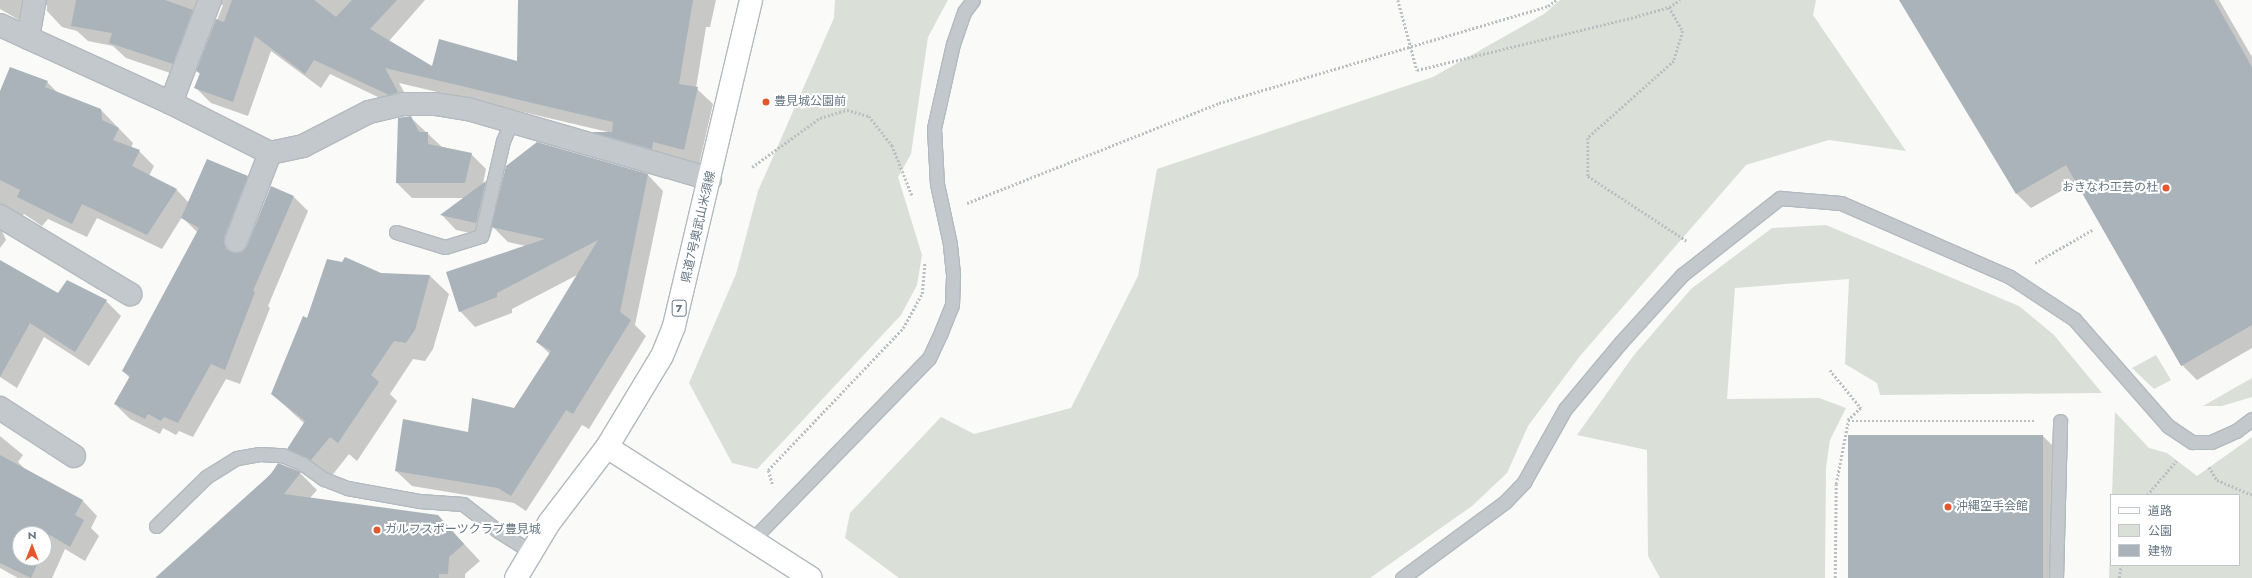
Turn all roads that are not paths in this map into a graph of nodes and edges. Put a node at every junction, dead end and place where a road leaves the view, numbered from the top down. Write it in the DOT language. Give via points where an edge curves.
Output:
graph roads {
  1 [pos="34,0"];
  2 [pos="210,0"];
  3 [pos="751,0"];
  4 [pos="973,0"];
  5 [pos="0,25"];
  6 [pos="28,38"];
  7 [pos="171,103"];
  8 [pos="510,122"];
  9 [pos="270,153"];
  10 [pos="710,179"];
  11 [pos="0,216"];
  12 [pos="396,232"];
  13 [pos="236,241"];
  14 [pos="130,294"];
  15 [pos="0,408"];
  16 [pos="2252,419"];
  17 [pos="2060,421"];
  18 [pos="607,447"];
  19 [pos="74,456"];
  20 [pos="156,526"];
  21 [pos="752,540"];
  22 [pos="532,552"];
  23 [pos="516,578"];
  24 [pos="811,578"];
  25 [pos="1402,578"];
  26 [pos="2056,578"];
  1 -- 6 [label="street"];
  2 -- 7 [label="street"];
  3 -- 10 [label="main road, 県道7号奥武山米須線 / 7"];
  4 -- 21 [label="lane" via="964,12 953,44 934,128 934,160 952,267 952,305 929,358"];
  5 -- 6 [label="street"];
  6 -- 7 [label="street"];
  7 -- 9 [label="street"];
  8 -- 9 [label="street" via="461,108 435,104 404,104 369,112 303,146"];
  8 -- 10 [label="street"];
  8 -- 12 [label="lane" via="503,141 481,236 445,247"];
  9 -- 13 [label="street"];
  10 -- 18 [label="main road, 県道7号奥武山米須線 / 7" via="674,326 662,356"];
  11 -- 14 [label="street"];
  15 -- 19 [label="street"];
  16 -- 25 [label="lane" via="2236,431 2211,442 2192,442 2168,426 2074,319 2010,277 1841,203 1780,198 1682,275 1656,303 1565,409 1524,482 1505,502"];
  17 -- 26 [label="lane"];
  18 -- 21 [label="main road"];
  18 -- 22 [label="main road, 県道7号奥武山米須線 / 7" via="550,523"];
  20 -- 22 [label="lane" via="206,477 237,458 282,455 303,464 324,479 347,488 419,501 463,504 498,531"];
  21 -- 24 [label="main road"];
  22 -- 23 [label="main road, 県道7号奥武山米須線 / 7"];
}
